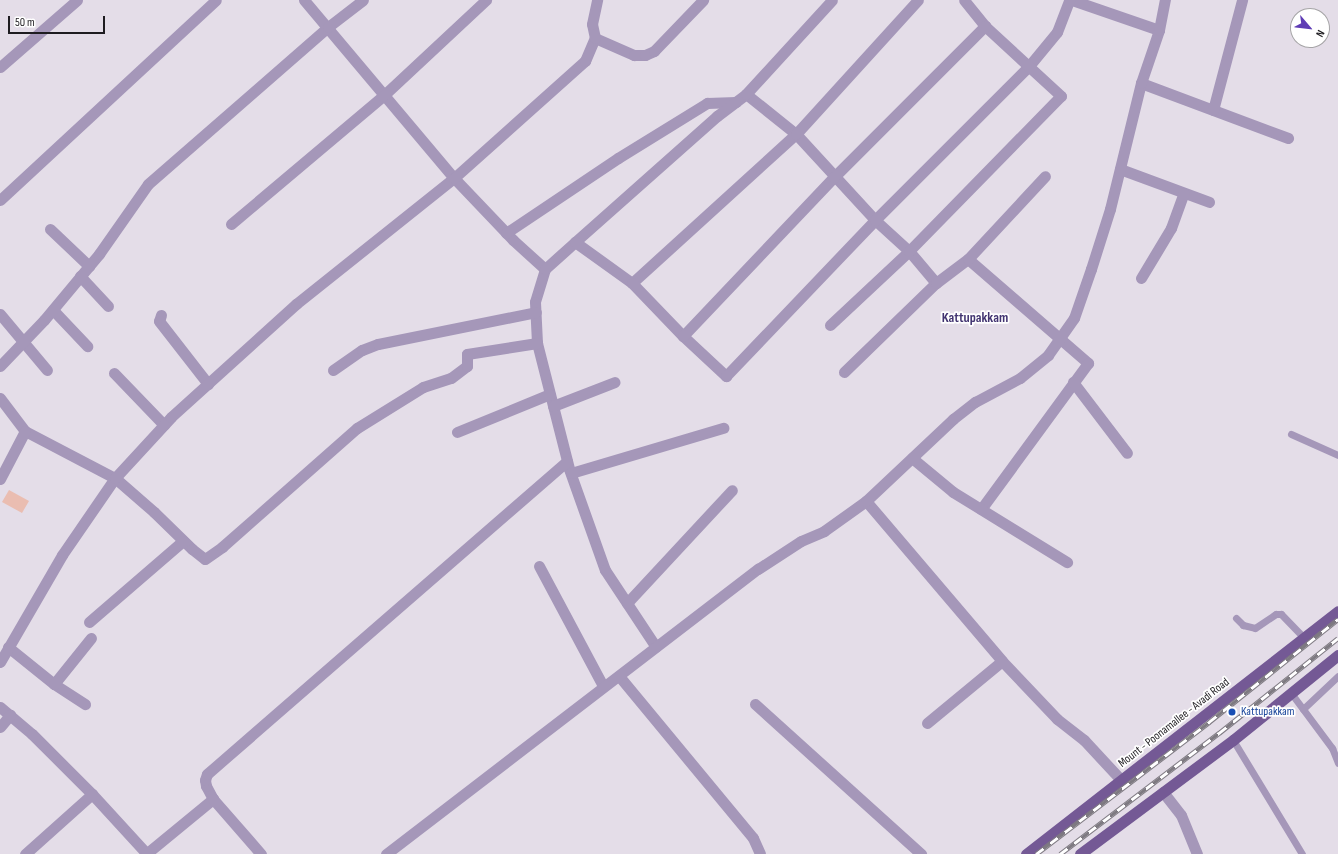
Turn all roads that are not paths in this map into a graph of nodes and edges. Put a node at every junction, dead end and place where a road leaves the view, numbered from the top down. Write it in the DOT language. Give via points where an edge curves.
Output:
graph roads {
  1 [pos="216,0"];
  2 [pos="304,0"];
  3 [pos="363,0"];
  4 [pos="486,0"];
  5 [pos="597,0"];
  6 [pos="703,0"];
  7 [pos="832,0"];
  8 [pos="918,0"];
  9 [pos="964,0"];
  10 [pos="1069,0"];
  11 [pos="1072,0"];
  12 [pos="1165,0"];
  13 [pos="1242,0"];
  14 [pos="70,2"];
  15 [pos="985,26"];
  16 [pos="328,27"];
  17 [pos="1159,30"];
  18 [pos="595,38"];
  19 [pos="1029,66"];
  20 [pos="0,67"];
  21 [pos="1141,83"];
  22 [pos="746,94"];
  23 [pos="384,96"];
  24 [pos="736,102"];
  25 [pos="1213,110"];
  26 [pos="796,134"];
  27 [pos="1288,138"];
  28 [pos="1120,169"];
  29 [pos="1045,176"];
  30 [pos="834,177"];
  31 [pos="454,178"];
  32 [pos="1184,193"];
  33 [pos="0,200"];
  34 [pos="1209,202"];
  35 [pos="875,220"];
  36 [pos="231,224"];
  37 [pos="50,229"];
  38 [pos="506,233"];
  39 [pos="575,242"];
  40 [pos="909,250"];
  41 [pos="968,259"];
  42 [pos="89,266"];
  43 [pos="545,269"];
  44 [pos="80,276"];
  45 [pos="1141,278"];
  46 [pos="632,283"];
  47 [pos="936,283"];
  48 [pos="108,306"];
  49 [pos="53,310"];
  50 [pos="536,312"];
  51 [pos="0,314"];
  52 [pos="161,315"];
  53 [pos="830,325"];
  54 [pos="683,336"];
  55 [pos="1060,340"];
  56 [pos="23,343"];
  57 [pos="537,343"];
  58 [pos="87,346"];
  59 [pos="0,366"];
  60 [pos="47,370"];
  61 [pos="333,370"];
  62 [pos="844,372"];
  63 [pos="114,373"];
  64 [pos="615,382"];
  65 [pos="1073,382"];
  66 [pos="208,384"];
  67 [pos="550,394"];
  68 [pos="0,398"];
  69 [pos="553,406"];
  70 [pos="164,426"];
  71 [pos="723,428"];
  72 [pos="25,431"];
  73 [pos="457,432"];
  74 [pos="1291,434"];
  75 [pos="1127,453"];
  76 [pos="1338,455"];
  77 [pos="912,458"];
  78 [pos="567,461"];
  79 [pos="571,474"];
  80 [pos="115,478"];
  81 [pos="0,479"];
  82 [pos="732,490"];
  83 [pos="866,501"];
  84 [pos="981,509"];
  85 [pos="183,541"];
  86 [pos="1067,562"];
  87 [pos="539,566"];
  88 [pos="626,603"];
  89 [pos="1338,612"];
  90 [pos="1236,618"];
  91 [pos="89,622"];
  92 [pos="91,638"];
  93 [pos="1304,638"];
  94 [pos="8,647"];
  95 [pos="656,647"];
  96 [pos="1338,655"];
  97 [pos="1002,661"];
  98 [pos="0,662"];
  99 [pos="619,676"];
  100 [pos="1338,676"];
  101 [pos="54,684"];
  102 [pos="603,686"];
  103 [pos="1291,693"];
  104 [pos="84,704"];
  105 [pos="755,704"];
  106 [pos="0,707"];
  107 [pos="1303,709"];
  108 [pos="10,715"];
  109 [pos="927,723"];
  110 [pos="0,727"];
  111 [pos="1233,740"];
  112 [pos="1338,763"];
  113 [pos="1122,781"];
  114 [pos="1163,792"];
  115 [pos="92,794"];
  116 [pos="213,798"];
  117 [pos="25,854"];
  118 [pos="146,854"];
  119 [pos="261,854"];
  120 [pos="386,854"];
  121 [pos="760,854"];
  122 [pos="921,854"];
  123 [pos="1026,854"];
  124 [pos="1080,854"];
  125 [pos="1196,854"];
  126 [pos="1302,854"];
  1 -- 33 [label="street"];
  2 -- 16 [label="street"];
  3 -- 16 [label="street"];
  4 -- 23 [label="street"];
  5 -- 18 [label="street" via="592,24"];
  6 -- 18 [label="street" via="654,51 646,55 634,55"];
  7 -- 22 [label="street"];
  8 -- 26 [label="street"];
  9 -- 15 [label="street"];
  10 -- 19 [label="street" via="1057,32"];
  11 -- 17 [label="street"];
  12 -- 17 [label="street"];
  13 -- 25 [label="street"];
  14 -- 20 [label="street"];
  15 -- 19 [label="street"];
  15 -- 30 [label="street"];
  16 -- 23 [label="street"];
  16 -- 42 [label="street" via="148,184"];
  17 -- 21 [label="street"];
  18 -- 31 [label="street" via="585,61"];
  19 -- 35 [label="street"];
  19 -- 40 [label="street" via="1061,96"];
  21 -- 25 [label="street"];
  21 -- 28 [label="street"];
  22 -- 24 [label="street"];
  22 -- 26 [label="street"];
  23 -- 31 [label="street"];
  23 -- 36 [label="street"];
  24 -- 38 [label="street" via="707,103 618,158"];
  24 -- 39 [label="street"];
  25 -- 27 [label="street"];
  26 -- 30 [label="street"];
  26 -- 46 [label="street"];
  28 -- 32 [label="street"];
  28 -- 55 [label="street" via="1092,269 1074,318"];
  29 -- 41 [label="street"];
  30 -- 35 [label="street"];
  30 -- 54 [label="street"];
  31 -- 38 [label="street"];
  31 -- 66 [label="street" via="296,304"];
  32 -- 34 [label="street"];
  32 -- 45 [label="street" via="1170,228"];
  35 -- 40 [label="street"];
  35 -- 54 [label="street" via="726,376"];
  37 -- 42 [label="street"];
  38 -- 43 [label="street"];
  39 -- 43 [label="street"];
  39 -- 46 [label="street"];
  40 -- 47 [label="street"];
  40 -- 53 [label="street"];
  41 -- 47 [label="street"];
  41 -- 55 [label="street"];
  42 -- 44 [label="street"];
  43 -- 50 [label="street" via="535,302"];
  44 -- 48 [label="street"];
  44 -- 49 [label="street"];
  46 -- 54 [label="street"];
  47 -- 62 [label="street"];
  49 -- 56 [label="street"];
  49 -- 58 [label="street"];
  50 -- 57 [label="street"];
  50 -- 61 [label="street" via="378,344 362,350"];
  51 -- 56 [label="street"];
  52 -- 66 [label="street" via="159,321"];
  55 -- 65 [label="street" via="1088,363"];
  55 -- 77 [label="street" via="1048,355 1020,378 975,402 952,419"];
  56 -- 59 [label="street"];
  56 -- 60 [label="street"];
  57 -- 67 [label="street"];
  57 -- 85 [label="street" via="467,354 467,366 451,378 423,387 357,428 222,547 205,559"];
  63 -- 70 [label="street"];
  64 -- 69 [label="street"];
  65 -- 75 [label="street"];
  65 -- 84 [label="street"];
  66 -- 70 [label="street"];
  67 -- 69 [label="street"];
  67 -- 73 [label="street"];
  68 -- 72 [label="street"];
  69 -- 78 [label="street"];
  70 -- 80 [label="street"];
  71 -- 79 [label="street"];
  72 -- 80 [label="street"];
  72 -- 81 [label="street"];
  74 -- 76 [label="lane"];
  77 -- 83 [label="street"];
  77 -- 84 [label="street" via="939,481"];
  78 -- 79 [label="street"];
  78 -- 116 [label="street" via="207,774 206,786"];
  79 -- 88 [label="street" via="605,570"];
  80 -- 85 [label="street"];
  80 -- 94 [label="street" via="62,555"];
  82 -- 88 [label="street"];
  83 -- 95 [label="street" via="824,531 801,541 758,569"];
  83 -- 97 [label="street"];
  84 -- 86 [label="street"];
  85 -- 91 [label="street"];
  87 -- 102 [label="street"];
  88 -- 95 [label="street"];
  89 -- 93 [label="main road, Mount - Poonamallee - Avadi Road"];
  90 -- 93 [label="lane" via="1243,625 1255,628 1276,614 1281,614"];
  92 -- 101 [label="street"];
  93 -- 113 [label="main road, Mount - Poonamallee - Avadi Road"];
  94 -- 98 [label="street"];
  94 -- 101 [label="street"];
  95 -- 99 [label="street"];
  96 -- 103 [label="main road"];
  97 -- 109 [label="street"];
  97 -- 113 [label="street" via="1057,718 1084,740"];
  99 -- 102 [label="street"];
  99 -- 121 [label="street" via="753,838"];
  100 -- 107 [label="lane"];
  101 -- 104 [label="street"];
  102 -- 120 [label="street"];
  103 -- 107 [label="lane"];
  103 -- 111 [label="main road"];
  105 -- 122 [label="street"];
  106 -- 108 [label="street"];
  107 -- 112 [label="lane" via="1332,748"];
  108 -- 110 [label="street"];
  108 -- 115 [label="street"];
  111 -- 114 [label="main road"];
  111 -- 126 [label="lane"];
  113 -- 123 [label="main road, Mount - Poonamallee - Avadi Road"];
  114 -- 124 [label="main road"];
  114 -- 125 [label="street" via="1181,814"];
  115 -- 117 [label="street"];
  115 -- 118 [label="street"];
  116 -- 118 [label="street"];
  116 -- 119 [label="street"];
}
